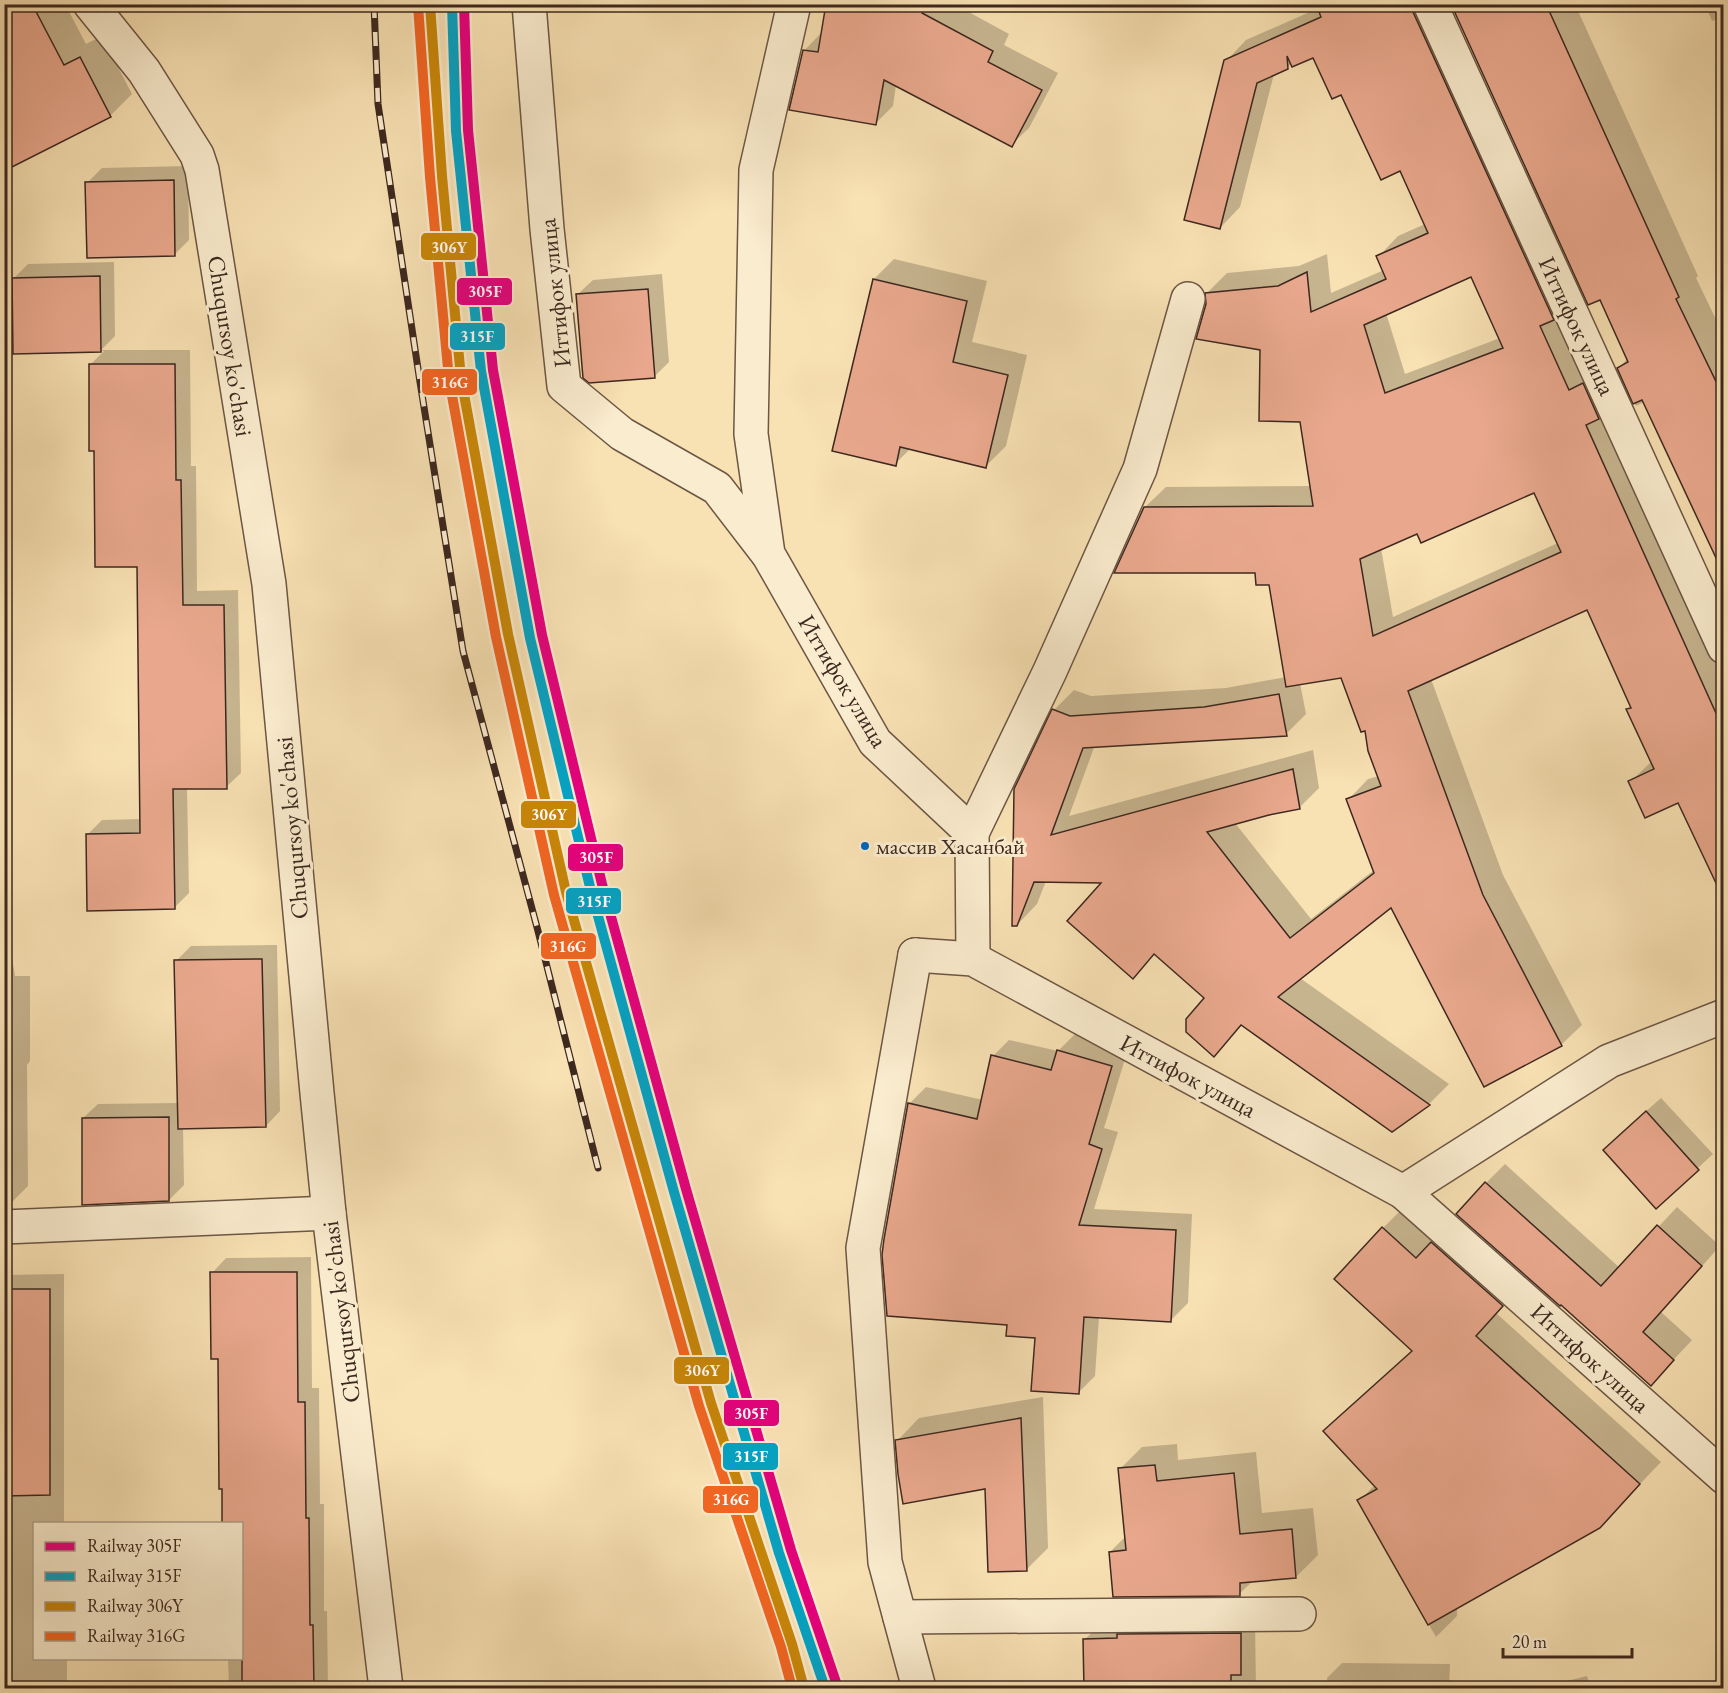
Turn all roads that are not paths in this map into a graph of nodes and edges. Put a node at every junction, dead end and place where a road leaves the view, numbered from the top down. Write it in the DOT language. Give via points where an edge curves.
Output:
graph roads {
  1 [pos="90,4"];
  2 [pos="529,4"];
  3 [pos="794,4"];
  4 [pos="1430,4"];
  5 [pos="1188,299"];
  6 [pos="768,554"];
  7 [pos="1724,647"];
  8 [pos="972,833"];
  9 [pos="973,959"];
  10 [pos="1724,1016"];
  11 [pos="1403,1192"];
  12 [pos="329,1213"];
  13 [pos="4,1227"];
  14 [pos="1724,1477"];
  15 [pos="1299,1614"];
  16 [pos="900,1617"];
  17 [pos="386,1689"];
  18 [pos="919,1689"];
  1 -- 12 [label="street, Chuqursoy ko'chasi" via="144,71 197,155 202,170 269,584"];
  2 -- 6 [label="street, Иттифок улица" via="564,386 622,434 717,488"];
  3 -- 6 [label="street, Иттифок улица" via="756,170 751,434"];
  4 -- 7 [label="street, Иттифок улица"];
  5 -- 8 [label="street" via="1140,470"];
  6 -- 8 [label="street, Иттифок улица" via="875,742"];
  8 -- 9 [label="street"];
  9 -- 11 [label="street, Иттифок улица"];
  9 -- 16 [label="street, Иттифок улица" via="915,955 863,1248 885,1562"];
  10 -- 11 [label="street" via="1609,1061"];
  11 -- 14 [label="street, Иттифок улица"];
  12 -- 13 [label="street"];
  12 -- 17 [label="street, Chuqursoy ko'chasi"];
  15 -- 16 [label="street"];
  16 -- 18 [label="street"];
}
